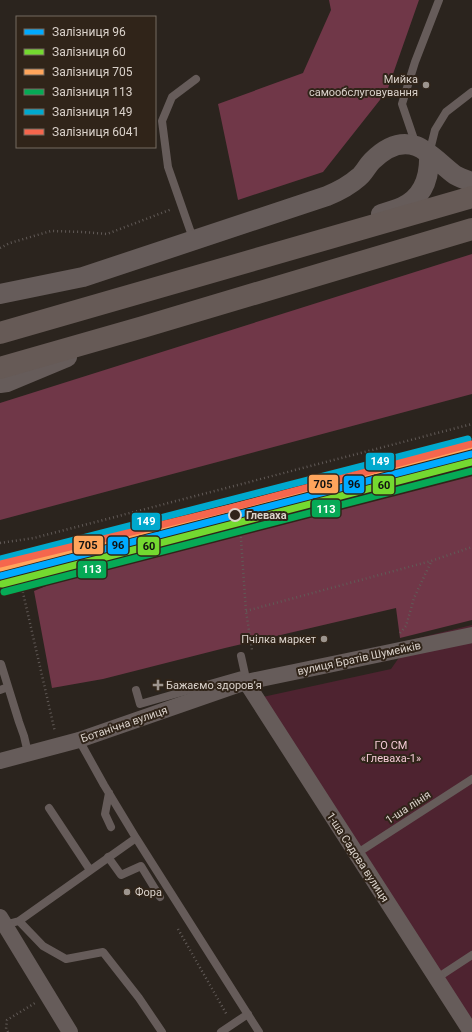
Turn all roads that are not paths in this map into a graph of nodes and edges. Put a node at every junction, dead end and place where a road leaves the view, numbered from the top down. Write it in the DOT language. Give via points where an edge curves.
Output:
graph roads {
  1 [pos="439,0"];
  2 [pos="196,79"];
  3 [pos="472,92"];
  4 [pos="423,150"];
  5 [pos="472,182"];
  6 [pos="472,197"];
  7 [pos="472,230"];
  8 [pos="328,238"];
  9 [pos="195,240"];
  10 [pos="0,294"];
  11 [pos="136,329"];
  12 [pos="0,333"];
  13 [pos="0,368"];
  14 [pos="0,384"];
  15 [pos="472,635"];
  16 [pos="241,656"];
  17 [pos="1,664"];
  18 [pos="240,681"];
  19 [pos="4,688"];
  20 [pos="136,690"];
  21 [pos="143,710"];
  22 [pos="79,740"];
  23 [pos="28,753"];
  24 [pos="0,761"];
  25 [pos="472,779"];
  26 [pos="109,793"];
  27 [pos="49,808"];
  28 [pos="111,827"];
  29 [pos="136,838"];
  30 [pos="356,854"];
  31 [pos="108,857"];
  32 [pos="90,870"];
  33 [pos="160,876"];
  34 [pos="152,883"];
  35 [pos="160,897"];
  36 [pos="8,921"];
  37 [pos="472,955"];
  38 [pos="437,978"];
  39 [pos="248,1014"];
  40 [pos="70,1032"];
  41 [pos="162,1032"];
  42 [pos="221,1032"];
  43 [pos="260,1032"];
  44 [pos="471,1032"];
  1 -- 4 [label="lane" via="402,104"];
  2 -- 9 [label="lane" via="172,97 162,120 168,167"];
  3 -- 4 [label="lane" via="446,112"];
  4 -- 5 [label="street" via="456,176"];
  4 -- 8 [label="street" via="429,162 428,175 424,188 414,199 402,207 355,222"];
  4 -- 9 [label="street" via="406,144 394,145 383,151 360,177 346,187 327,196"];
  6 -- 8 [label="highway"];
  7 -- 11 [label="highway"];
  8 -- 12 [label="highway"];
  9 -- 10 [label="street" via="83,277"];
  11 -- 13 [label="highway"];
  11 -- 14 [label="street"];
  15 -- 18 [label="street, вулиця Братів Шумейків"];
  16 -- 18 [label="lane" via="245,674"];
  17 -- 19 [label="lane"];
  18 -- 21 [label="street, Ботанічна вулиця"];
  18 -- 30 [label="street, 1-ша Садова вулиця"];
  19 -- 23 [label="lane" via="24,736"];
  20 -- 21 [label="lane"];
  21 -- 22 [label="street, Ботанічна вулиця"];
  22 -- 23 [label="street, Ботанічна вулиця"];
  22 -- 26 [label="lane"];
  23 -- 24 [label="street, Ботанічна вулиця"];
  25 -- 30 [label="lane, 1-ша лінія"];
  26 -- 28 [label="lane" via="105,814"];
  26 -- 29 [label="lane"];
  27 -- 32 [label="lane"];
  29 -- 31 [label="lane"];
  29 -- 33 [label="lane"];
  30 -- 38 [label="street, 1-ша Садова вулиця"];
  31 -- 32 [label="lane"];
  31 -- 34 [label="lane" via="121,875 141,866"];
  32 -- 36 [label="lane"];
  33 -- 34 [label="lane"];
  33 -- 39 [label="lane"];
  34 -- 35 [label="lane"];
  36 -- 40 [label="street" via="46,994"];
  36 -- 41 [label="lane" via="66,959 103,952"];
  37 -- 38 [label="lane"];
  38 -- 44 [label="street, 1-ша Садова вулиця"];
  39 -- 42 [label="lane"];
  39 -- 43 [label="lane"];
}
